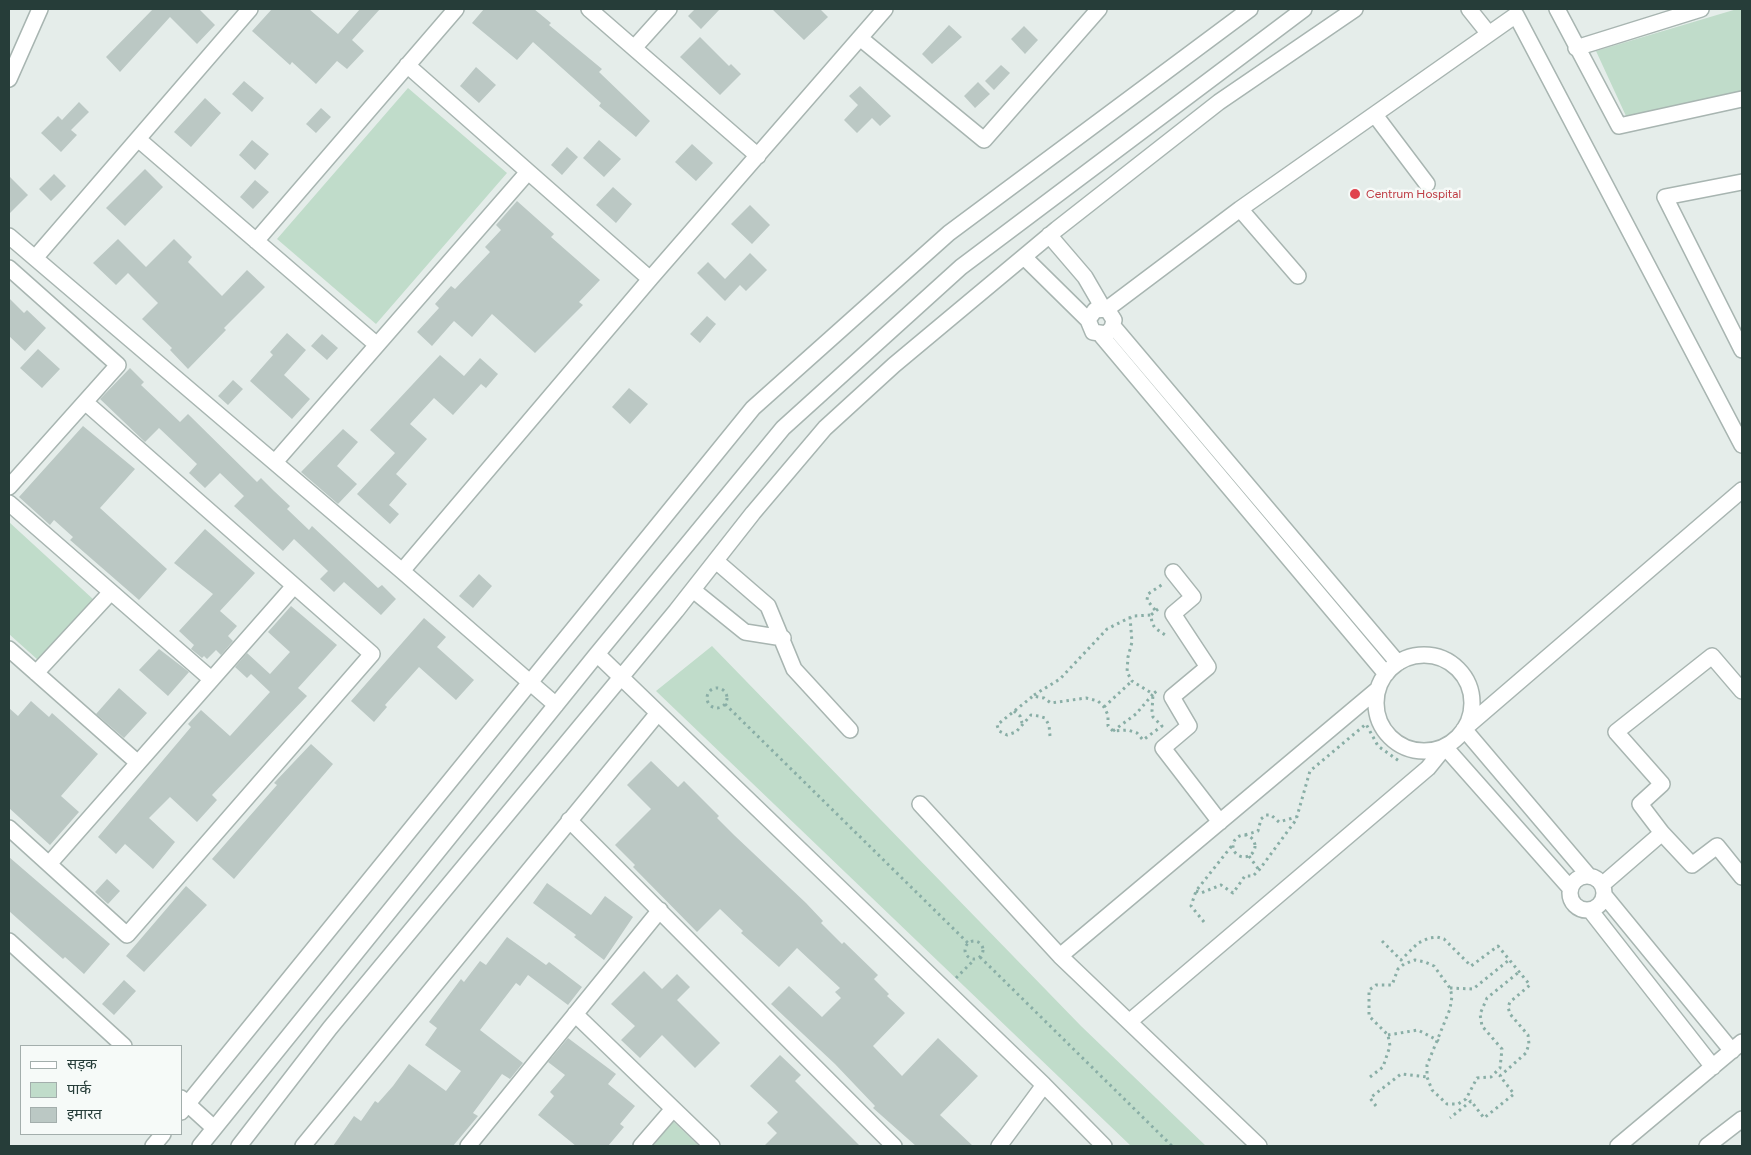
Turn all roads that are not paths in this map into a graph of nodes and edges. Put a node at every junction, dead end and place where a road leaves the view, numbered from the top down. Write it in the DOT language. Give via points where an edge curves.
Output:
graph roads {
  1 [pos="40,9"];
  2 [pos="250,9"];
  3 [pos="456,9"];
  4 [pos="589,9"];
  5 [pos="669,9"];
  6 [pos="885,9"];
  7 [pos="1100,9"];
  8 [pos="1250,9"];
  9 [pos="1304,9"];
  10 [pos="1355,9"];
  11 [pos="1469,9"];
  12 [pos="1557,9"];
  13 [pos="1701,9"];
  14 [pos="1504,15"];
  15 [pos="1489,34"];
  16 [pos="860,38"];
  17 [pos="634,48"];
  18 [pos="1576,48"];
  19 [pos="407,65"];
  20 [pos="9,79"];
  21 [pos="1742,99"];
  22 [pos="1375,114"];
  23 [pos="138,139"];
  24 [pos="758,156"];
  25 [pos="528,172"];
  26 [pos="1427,184"];
  27 [pos="1741,186"];
  28 [pos="1240,209"];
  29 [pos="1049,235"];
  30 [pos="9,236"];
  31 [pos="256,241"];
  32 [pos="1024,257"];
  33 [pos="35,258"];
  34 [pos="9,268"];
  35 [pos="1298,276"];
  36 [pos="650,279"];
  37 [pos="1105,309"];
  38 [pos="1088,320"];
  39 [pos="1113,326"];
  40 [pos="1737,329"];
  41 [pos="1100,334"];
  42 [pos="378,345"];
  43 [pos="1742,350"];
  44 [pos="85,402"];
  45 [pos="1742,444"];
  46 [pos="275,462"];
  47 [pos="9,487"];
  48 [pos="1742,490"];
  49 [pos="9,503"];
  50 [pos="716,561"];
  51 [pos="402,571"];
  52 [pos="1170,578"];
  53 [pos="294,586"];
  54 [pos="693,590"];
  55 [pos="111,592"];
  56 [pos="783,638"];
  57 [pos="9,649"];
  58 [pos="597,654"];
  59 [pos="1398,663"];
  60 [pos="36,673"];
  61 [pos="1386,674"];
  62 [pos="621,677"];
  63 [pos="211,679"];
  64 [pos="530,683"];
  65 [pos="1378,689"];
  66 [pos="1742,691"];
  67 [pos="556,705"];
  68 [pos="658,713"];
  69 [pos="1464,729"];
  70 [pos="850,730"];
  71 [pos="1445,747"];
  72 [pos="138,763"];
  73 [pos="920,804"];
  74 [pos="569,820"];
  75 [pos="1220,822"];
  76 [pos="9,828"];
  77 [pos="1662,833"];
  78 [pos="49,864"];
  79 [pos="1588,875"];
  80 [pos="1742,877"];
  81 [pos="1570,888"];
  82 [pos="1604,890"];
  83 [pos="660,910"];
  84 [pos="1590,910"];
  85 [pos="9,941"];
  86 [pos="1060,956"];
  87 [pos="576,1014"];
  88 [pos="1129,1022"];
  89 [pos="123,1045"];
  90 [pos="1737,1046"];
  91 [pos="1713,1067"];
  92 [pos="1044,1085"];
  93 [pos="183,1105"];
  94 [pos="673,1108"];
  95 [pos="1742,1119"];
  96 [pos="214,1128"];
  97 [pos="162,1135"];
  98 [pos="153,1146"];
  99 [pos="200,1146"];
  100 [pos="239,1146"];
  101 [pos="303,1146"];
  102 [pos="468,1146"];
  103 [pos="641,1146"];
  104 [pos="712,1146"];
  105 [pos="894,1146"];
  106 [pos="1000,1146"];
  107 [pos="1104,1146"];
  108 [pos="1259,1146"];
  109 [pos="1618,1146"];
  110 [pos="1707,1146"];
  1 -- 20 [label="street"];
  2 -- 23 [label="street"];
  3 -- 19 [label="street"];
  4 -- 17 [label="street"];
  5 -- 17 [label="street"];
  6 -- 16 [label="street"];
  7 -- 16 [label="street" via="984,140"];
  8 -- 64 [label="street" via="948,233 753,408"];
  9 -- 58 [label="street" via="961,267 783,428"];
  10 -- 29 [label="street" via="1219,102"];
  11 -- 15 [label="street"];
  12 -- 18 [label="street"];
  13 -- 18 [label="street"];
  14 -- 15 [label="street"];
  14 -- 45 [label="street" via="1516,15"];
  15 -- 22 [label="street"];
  16 -- 24 [label="street"];
  17 -- 24 [label="street"];
  18 -- 21 [label="street" via="1619,126"];
  19 -- 25 [label="street"];
  19 -- 31 [label="street"];
  22 -- 26 [label="street"];
  22 -- 28 [label="street"];
  23 -- 31 [label="street"];
  23 -- 33 [label="street"];
  24 -- 36 [label="street"];
  25 -- 36 [label="street"];
  25 -- 42 [label="street"];
  27 -- 40 [label="street" via="1665,197"];
  28 -- 35 [label="street"];
  28 -- 37 [label="street"];
  29 -- 32 [label="street"];
  29 -- 37 [label="street" via="1085,277"];
  30 -- 33 [label="street"];
  31 -- 42 [label="street"];
  32 -- 38 [label="street"];
  32 -- 50 [label="street" via="894,365 825,428"];
  33 -- 46 [label="street"];
  34 -- 44 [label="street" via="118,365"];
  36 -- 51 [label="street"];
  37 -- 38 [label="street" via="1091,312"];
  37 -- 39 [label="street" via="1113,316"];
  38 -- 41 [label="street" via="1090,328"];
  39 -- 41 [label="street" via="1110,331"];
  39 -- 59 [label="street"];
  40 -- 43 [label="street"];
  41 -- 61 [label="street"];
  42 -- 46 [label="street"];
  44 -- 47 [label="street"];
  44 -- 53 [label="street"];
  46 -- 51 [label="street"];
  48 -- 69 [label="street"];
  49 -- 55 [label="street"];
  50 -- 54 [label="street"];
  50 -- 56 [label="street" via="768,606"];
  51 -- 64 [label="street"];
  52 -- 75 [label="street" via="1194,597 1173,614 1208,667 1172,696 1189,726 1163,748"];
  53 -- 63 [label="street"];
  53 -- 78 [label="street" via="372,654 134,928 127,935"];
  54 -- 56 [label="street" via="745,632"];
  54 -- 62 [label="street"];
  55 -- 60 [label="street"];
  55 -- 63 [label="street"];
  56 -- 70 [label="street" via="794,669"];
  57 -- 60 [label="street"];
  58 -- 62 [label="street"];
  58 -- 67 [label="street"];
  59 -- 61 [label="street"];
  59 -- 69 [label="street" via="1413,656 1430,656 1446,660 1459,670 1468,682 1472,697 1472,712"];
  60 -- 72 [label="street"];
  61 -- 65 [label="street"];
  62 -- 68 [label="street"];
  62 -- 100 [label="street" via="336,1021"];
  63 -- 72 [label="street"];
  64 -- 67 [label="street"];
  64 -- 93 [label="street"];
  65 -- 71 [label="street" via="1379,722 1388,736 1414,751"];
  65 -- 75 [label="street"];
  66 -- 77 [label="street" via="1712,656 1616,732 1662,784 1640,804"];
  67 -- 96 [label="street"];
  68 -- 74 [label="street"];
  68 -- 92 [label="street"];
  69 -- 71 [label="street" via="1458,739"];
  69 -- 79 [label="street"];
  71 -- 81 [label="street"];
  71 -- 88 [label="street" via="1428,768"];
  72 -- 78 [label="street"];
  73 -- 86 [label="street"];
  74 -- 83 [label="street"];
  74 -- 101 [label="street"];
  75 -- 86 [label="street"];
  76 -- 78 [label="street"];
  77 -- 80 [label="street" via="1692,865 1717,846"];
  77 -- 82 [label="street"];
  79 -- 81 [label="street" via="1577,878"];
  79 -- 82 [label="street" via="1594,876"];
  81 -- 84 [label="street" via="1574,905"];
  82 -- 84 [label="street" via="1600,905"];
  82 -- 90 [label="street"];
  83 -- 87 [label="street"];
  83 -- 105 [label="street"];
  84 -- 91 [label="street"];
  85 -- 89 [label="street"];
  86 -- 88 [label="street"];
  87 -- 94 [label="street"];
  87 -- 102 [label="street"];
  88 -- 108 [label="street"];
  90 -- 91 [label="street"];
  91 -- 109 [label="street"];
  92 -- 106 [label="street"];
  92 -- 107 [label="street"];
  93 -- 96 [label="street"];
  94 -- 103 [label="street"];
  94 -- 104 [label="street"];
  95 -- 110 [label="street"];
  96 -- 99 [label="street"];
  97 -- 98 [label="street"];
}
